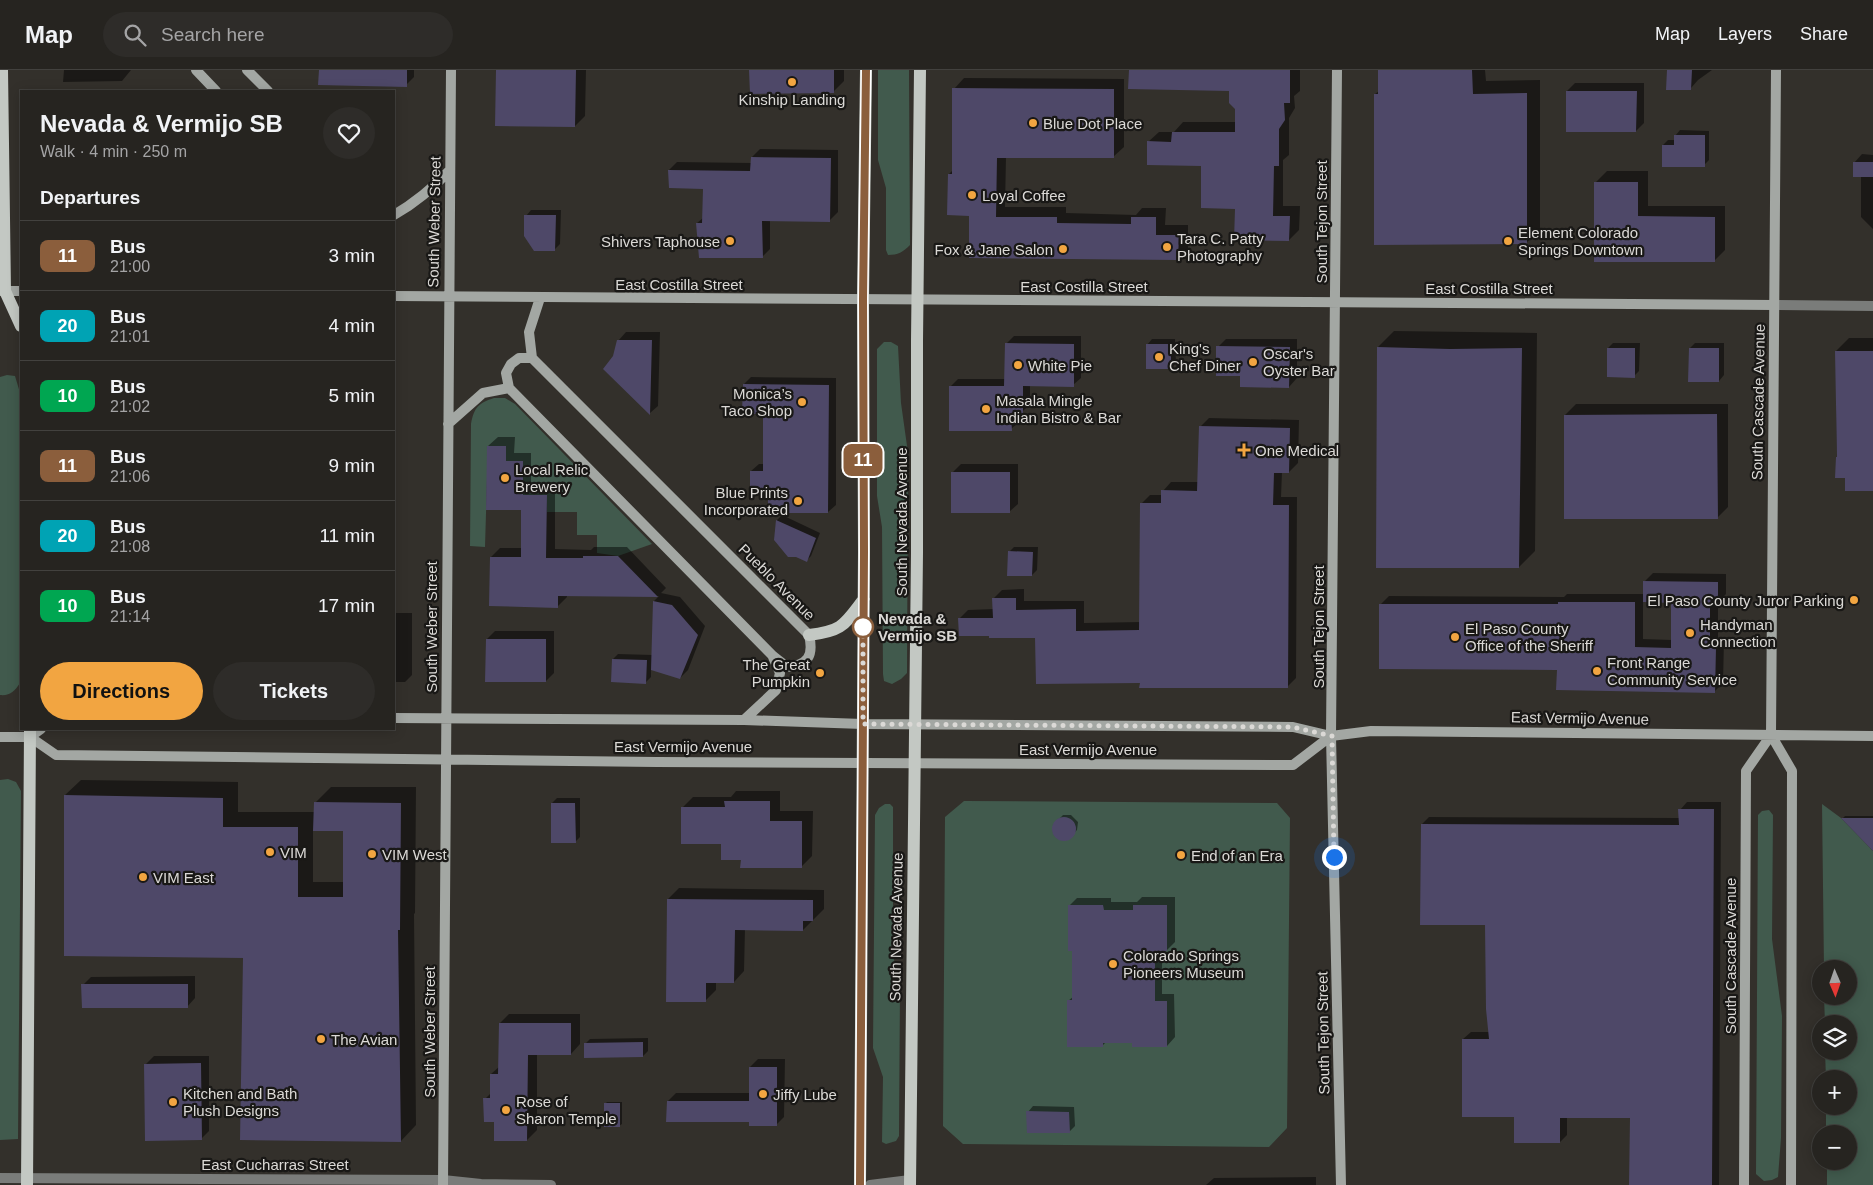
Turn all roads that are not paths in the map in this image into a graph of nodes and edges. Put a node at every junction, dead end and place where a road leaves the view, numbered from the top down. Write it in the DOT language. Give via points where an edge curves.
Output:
graph roads {
  1 [pos="2,70"];
  2 [pos="196,70"];
  3 [pos="247,70"];
  4 [pos="451,70"];
  5 [pos="866,70"];
  6 [pos="920,70"];
  7 [pos="1337,70"];
  8 [pos="1776,70"];
  9 [pos="215,90"];
  10 [pos="267,90"];
  11 [pos="450,170"];
  12 [pos="395,214"];
  13 [pos="20,291"];
  14 [pos="2,294"];
  15 [pos="395,296"];
  16 [pos="449,298"];
  17 [pos="540,298"];
  18 [pos="863,300"];
  19 [pos="918,300"];
  20 [pos="1335,303"];
  21 [pos="1774,305"];
  22 [pos="1873,306"];
  23 [pos="20,324"];
  24 [pos="532,358"];
  25 [pos="509,388"];
  26 [pos="448,424"];
  27 [pos="864,599"];
  28 [pos="809,636"];
  29 [pos="773,656"];
  30 [pos="395,718"];
  31 [pos="446,718"];
  32 [pos="744,720"];
  33 [pos="863,724"];
  34 [pos="916,725"];
  35 [pos="30,733"];
  36 [pos="1771,735"];
  37 [pos="1332,736"];
  38 [pos="1873,736"];
  39 [pos="0,737"];
  40 [pos="446,759"];
  41 [pos="862,762"];
  42 [pos="915,762"];
  43 [pos="0,1178"];
  44 [pos="28,1182"];
  45 [pos="443,1183"];
  46 [pos="910,1183"];
  47 [pos="551,1185"];
  48 [pos="860,1185"];
  49 [pos="870,1185"];
  50 [pos="1341,1185"];
  51 [pos="1744,1185"];
  52 [pos="1791,1185"];
  1 -- 14 [label="main road"];
  2 -- 9 [label="street"];
  3 -- 10 [label="street"];
  4 -- 11 [label="street, South Weber Street"];
  5 -- 18 [label="main road"];
  6 -- 19 [label="main road, South Nevada Avenue"];
  7 -- 20 [label="street, South Tejon Street"];
  8 -- 21 [label="street, South Cascade Avenue"];
  11 -- 12 [label="street" via="413,204"];
  11 -- 16 [label="street, South Weber Street"];
  13 -- 14 [label="street"];
  14 -- 23 [label="main road"];
  15 -- 16 [label="street, East Costilla Street"];
  16 -- 17 [label="street, East Costilla Street"];
  16 -- 26 [label="street, South Weber Street"];
  17 -- 18 [label="street, East Costilla Street"];
  17 -- 24 [label="street" via="529,332"];
  18 -- 19 [label="street, East Costilla Street"];
  18 -- 27 [label="main road"];
  19 -- 20 [label="street, East Costilla Street"];
  19 -- 34 [label="main road, South Nevada Avenue"];
  20 -- 21 [label="street, East Costilla Street"];
  20 -- 37 [label="street, South Tejon Street"];
  21 -- 22 [label="street"];
  21 -- 36 [label="street, South Cascade Avenue"];
  24 -- 25 [label="street" via="519,358 511,364 506,373"];
  24 -- 28 [label="street, Pueblo Avenue"];
  25 -- 26 [label="street" via="483,393"];
  25 -- 29 [label="street, Pueblo Avenue"];
  26 -- 31 [label="street, South Weber Street"];
  27 -- 28 [label="main road" via="845,625"];
  27 -- 33 [label="main road"];
  28 -- 29 [label="street, Pueblo Avenue" via="810,653 800,666 787,667"];
  29 -- 32 [label="street" via="780,673 776,690"];
  30 -- 31 [label="street, East Vermijo Avenue"];
  31 -- 32 [label="street, East Vermijo Avenue"];
  31 -- 40 [label="street, South Weber Street"];
  32 -- 33 [label="street, East Vermijo Avenue"];
  33 -- 34 [label="street, East Vermijo Avenue"];
  33 -- 41 [label="main road"];
  34 -- 37 [label="street, East Vermijo Avenue" via="1293,727"];
  34 -- 42 [label="main road, South Nevada Avenue"];
  35 -- 39 [label="street"];
  35 -- 40 [label="street, East Vermijo Avenue" via="56,754"];
  35 -- 44 [label="main road"];
  36 -- 37 [label="street, East Vermijo Avenue" via="1371,731"];
  36 -- 38 [label="street, East Vermijo Avenue"];
  36 -- 51 [label="street, South Cascade Avenue" via="1746,771"];
  36 -- 52 [label="street" via="1792,771"];
  37 -- 42 [label="street, East Vermijo Avenue" via="1293,765"];
  37 -- 50 [label="street, South Tejon Street"];
  40 -- 41 [label="street, East Vermijo Avenue"];
  40 -- 45 [label="street, South Weber Street"];
  41 -- 42 [label="street, East Vermijo Avenue"];
  41 -- 48 [label="main road"];
  42 -- 46 [label="main road, South Nevada Avenue"];
  43 -- 44 [label="street, East Cucharras Street"];
  44 -- 45 [label="street, East Cucharras Street"];
  45 -- 47 [label="street, East Cucharras Street"];
  46 -- 49 [label="street"];
}
